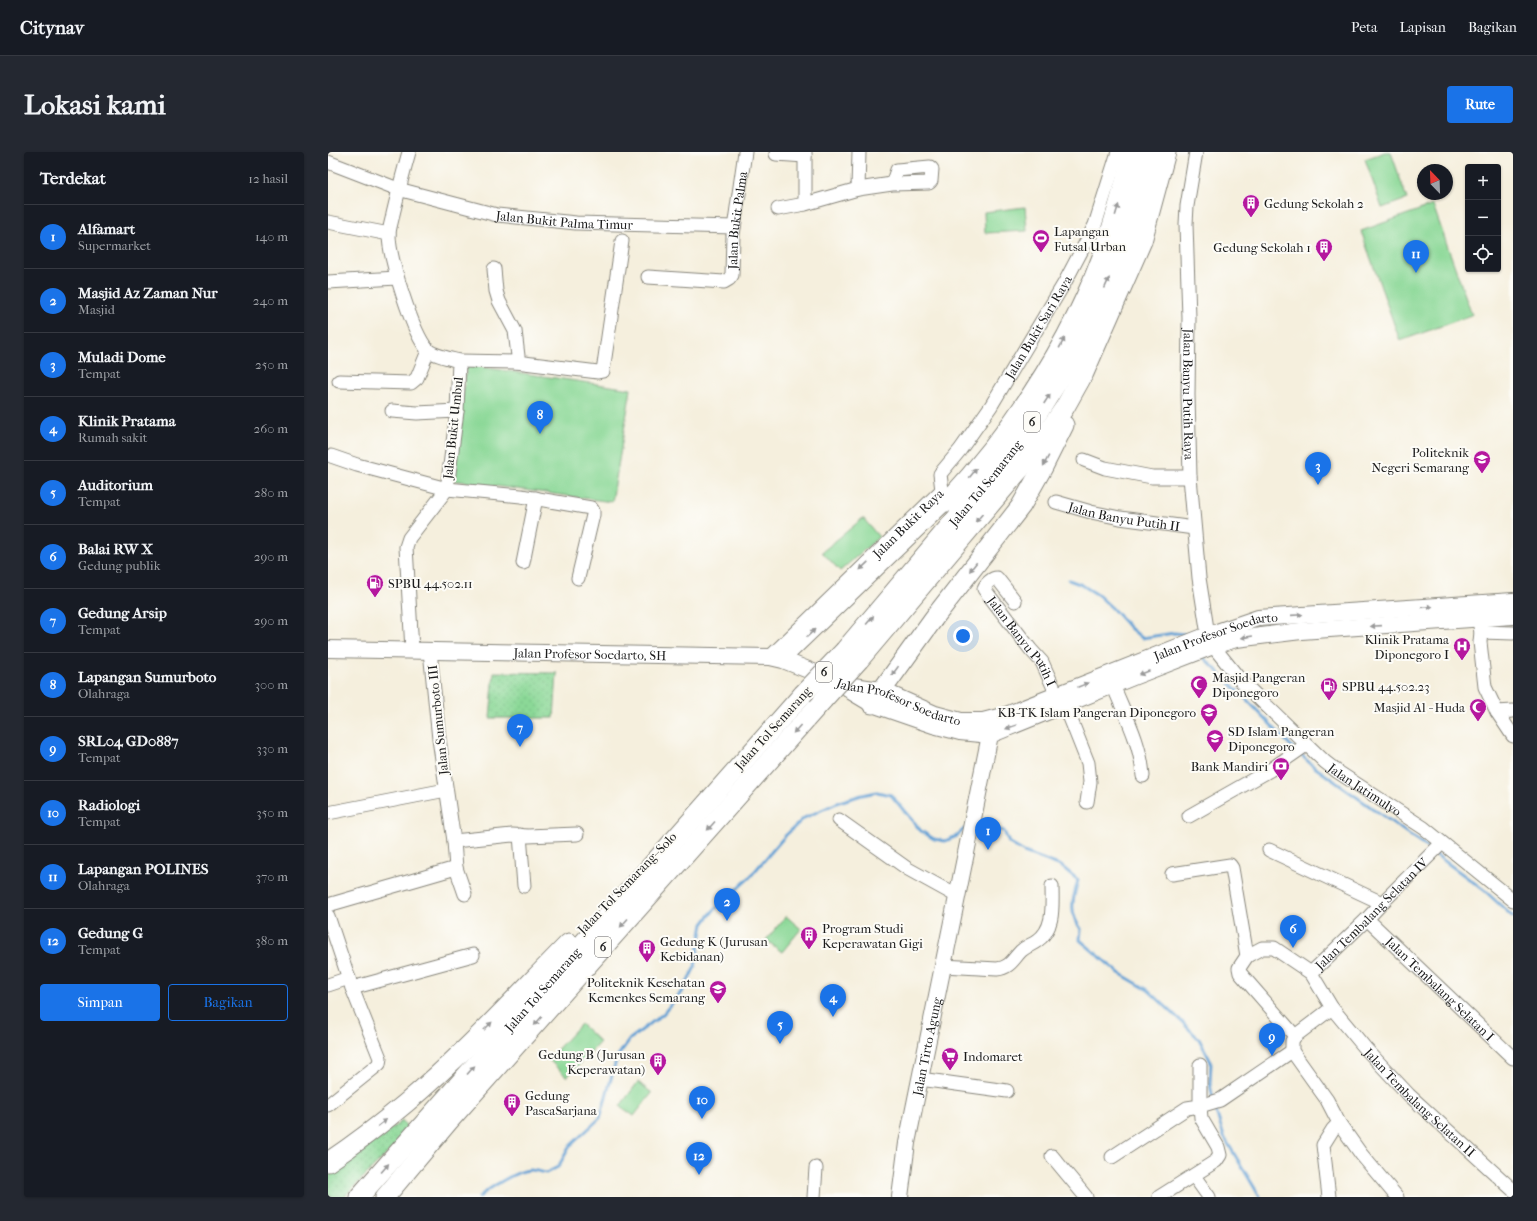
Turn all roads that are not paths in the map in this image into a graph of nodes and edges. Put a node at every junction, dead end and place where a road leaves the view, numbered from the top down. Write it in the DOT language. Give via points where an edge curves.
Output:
graph roads {
  1 [pos="409,152"];
  2 [pos="745,152"];
  3 [pos="859,152"];
  4 [pos="1118,152"];
  5 [pos="1134,152"];
  6 [pos="1149,152"];
  7 [pos="1166,152"];
  8 [pos="1196,152"];
  9 [pos="776,154"];
  10 [pos="805,154"];
  11 [pos="328,162"];
  12 [pos="892,184"];
  13 [pos="858,189"];
  14 [pos="398,190"];
  15 [pos="805,204"];
  16 [pos="778,209"];
  17 [pos="328,222"];
  18 [pos="734,227"];
  19 [pos="389,234"];
  20 [pos="622,241"];
  21 [pos="494,269"];
  22 [pos="648,277"];
  23 [pos="397,278"];
  24 [pos="328,282"];
  25 [pos="428,351"];
  26 [pos="459,362"];
  27 [pos="516,362"];
  28 [pos="1084,373"];
  29 [pos="339,381"];
  30 [pos="392,411"];
  31 [pos="458,411"];
  32 [pos="331,456"];
  33 [pos="1084,460"];
  34 [pos="1190,477"];
  35 [pos="447,489"];
  36 [pos="944,496"];
  37 [pos="536,498"];
  38 [pos="1056,502"];
  39 [pos="1194,528"];
  40 [pos="523,563"];
  41 [pos="578,578"];
  42 [pos="1015,601"];
  43 [pos="1513,601"];
  44 [pos="1513,616"];
  45 [pos="1478,618"];
  46 [pos="1513,633"];
  47 [pos="1199,645"];
  48 [pos="328,649"];
  49 [pos="412,650"];
  50 [pos="430,651"];
  51 [pos="852,655"];
  52 [pos="776,659"];
  53 [pos="846,685"];
  54 [pos="1113,685"];
  55 [pos="877,697"];
  56 [pos="1061,700"];
  57 [pos="1513,711"];
  58 [pos="1497,712"];
  59 [pos="990,735"];
  60 [pos="1513,736"];
  61 [pos="1302,749"];
  62 [pos="744,760"];
  63 [pos="1143,776"];
  64 [pos="446,790"];
  65 [pos="1087,802"];
  66 [pos="328,813"];
  67 [pos="1190,816"];
  68 [pos="839,820"];
  69 [pos="577,834"];
  70 [pos="520,835"];
  71 [pos="454,841"];
  72 [pos="1440,844"];
  73 [pos="1269,850"];
  74 [pos="456,868"];
  75 [pos="1172,874"];
  76 [pos="524,886"];
  77 [pos="1052,886"];
  78 [pos="465,894"];
  79 [pos="957,896"];
  80 [pos="1512,897"];
  81 [pos="1382,903"];
  82 [pos="328,905"];
  83 [pos="328,916"];
  84 [pos="1367,919"];
  85 [pos="473,955"];
  86 [pos="1247,956"];
  87 [pos="943,966"];
  88 [pos="1311,973"];
  89 [pos="351,983"];
  90 [pos="328,985"];
  91 [pos="1332,1008"];
  92 [pos="1295,1036"];
  93 [pos="1292,1051"];
  94 [pos="1513,1058"];
  95 [pos="1200,1065"];
  96 [pos="920,1079"];
  97 [pos="1007,1091"];
  98 [pos="1210,1103"];
  99 [pos="328,1105"];
  100 [pos="1339,1123"];
  101 [pos="1052,1156"];
  102 [pos="1112,1157"];
  103 [pos="328,1162"];
  104 [pos="816,1168"];
  105 [pos="1194,1176"];
  106 [pos="1513,1190"];
  107 [pos="359,1197"];
  108 [pos="385,1197"];
  109 [pos="814,1197"];
  110 [pos="900,1197"];
  111 [pos="1086,1197"];
  112 [pos="1159,1197"];
  113 [pos="1209,1197"];
  114 [pos="1329,1197"];
  115 [pos="1397,1197"];
  1 -- 14 [label="street"];
  2 -- 18 [label="street, Jalan Bukit Palma"];
  3 -- 13 [label="street"];
  4 -- 36 [label="street, Jalan Bukit Sari Raya" via="1095,225 1065,282 991,406 940,474"];
  36 -- 5 [label="highway, one-way" via="966,482 1015,419 1046,373 1102,258"];
  51 -- 6 [label="highway, Jalan Tol Semarang / 6, one-way" via="1026,432 1069,364 1111,275 1127,232"];
  7 -- 28 [label="highway, Jalan Tol Semarang / 6" via="1142,241"];
  8 -- 34 [label="street, Jalan Banyu Putih Raya" via="1186,224"];
  9 -- 10 [label="street"];
  10 -- 15 [label="street"];
  11 -- 14 [label="street"];
  12 -- 13 [label="street"];
  13 -- 15 [label="street"];
  14 -- 18 [label="street, Jalan Bukit Palma Timur" via="497,215 576,223"];
  14 -- 19 [label="street"];
  15 -- 16 [label="street"];
  17 -- 19 [label="street"];
  18 -- 22 [label="street, Jalan Bukit Palma" via="732,275 724,282"];
  19 -- 23 [label="street"];
  20 -- 27 [label="street, Jalan Bukit Umbul" via="603,371"];
  21 -- 27 [label="street" via="499,301 515,331 518,356"];
  23 -- 24 [label="street"];
  23 -- 25 [label="street" via="414,324"];
  25 -- 26 [label="street, Jalan Bukit Umbul"];
  25 -- 29 [label="street" via="417,378 411,383"];
  26 -- 27 [label="street, Jalan Bukit Umbul"];
  26 -- 31 [label="street, Jalan Bukit Umbul"];
  28 -- 51 [label="highway, Jalan Tol Semarang / 6, one-way" via="1032,455"];
  28 -- 55 [label="highway, one-way" via="1063,428 1020,506"];
  30 -- 31 [label="street"];
  31 -- 35 [label="street, Jalan Bukit Umbul"];
  32 -- 35 [label="street"];
  33 -- 34 [label="street" via="1105,468 1152,478"];
  34 -- 39 [label="street, Jalan Banyu Putih Raya"];
  35 -- 37 [label="street"];
  35 -- 49 [label="street, Jalan Bukit Umbul" via="409,538 406,547"];
  36 -- 52 [label="street, Jalan Bukit Raya"];
  37 -- 40 [label="street"];
  37 -- 41 [label="street" via="590,508 593,511"];
  38 -- 39 [label="street, Jalan Banyu Putih II" via="1120,518"];
  39 -- 47 [label="street, Jalan Banyu Putih Raya" via="1199,578"];
  42 -- 56 [label="street, Jalan Banyu Putih I" via="997,578 985,585 984,589 1042,662"];
  43 -- 45 [label="main road, Jalan Profesor Soedarto"];
  44 -- 45 [label="main road, Jalan Profesor Soedarto"];
  45 -- 46 [label="street"];
  45 -- 47 [label="main road, Jalan Profesor Soedarto" via="1258,618"];
  45 -- 58 [label="street" via="1485,687"];
  47 -- 54 [label="main road, Jalan Profesor Soedarto, one-way"];
  56 -- 47 [label="main road, Jalan Profesor Soedarto, one-way"];
  47 -- 61 [label="street, Jalan Jatimulyo" via="1241,681"];
  48 -- 49 [label="main road, Jalan Profesor Soedarto, SH"];
  49 -- 50 [label="main road, Jalan Profesor Soedarto, SH"];
  50 -- 52 [label="main road, Jalan Profesor Soedarto, SH"];
  50 -- 64 [label="street, Jalan Sumurboto III"];
  51 -- 62 [label="highway, Jalan Tol Semarang / 6, bridge" via="803,694"];
  51 -- 108 [label="highway, Jalan Tol Semarang / 6, one-way, bridge" via="823,700 449,1121"];
  52 -- 53 [label="main road, Jalan Profesor Soedarto, SH"];
  53 -- 55 [label="main road, Jalan Profesor Soedarto"];
  54 -- 56 [label="main road, Jalan Profesor Soedarto"];
  54 -- 63 [label="street" via="1137,743"];
  55 -- 56 [label="main road, Jalan Profesor Soedarto" via="961,721 982,721"];
  55 -- 59 [label="main road, Jalan Profesor Soedarto" via="933,726"];
  56 -- 59 [label="main road, Jalan Profesor Soedarto, one-way"];
  56 -- 65 [label="street, Jalan Banyu Putih I" via="1088,763 1090,782"];
  57 -- 58 [label="street"];
  58 -- 60 [label="street"];
  59 -- 79 [label="main road, Jalan Tirto Agung"];
  61 -- 67 [label="street"];
  61 -- 72 [label="street, Jalan Jatimulyo" via="1424,828"];
  103 -- 62 [label="highway, Jalan Tol Semarang–Solo / 6, one-way" via="406,1104 443,1070"];
  107 -- 62 [label="highway, Jalan Tol Semarang / 6, one-way"];
  64 -- 66 [label="street, Jalan Sumurboto III"];
  64 -- 71 [label="street, Jalan Sumurboto III"];
  68 -- 79 [label="street" via="908,869"];
  69 -- 70 [label="street"];
  70 -- 71 [label="street"];
  70 -- 76 [label="street"];
  71 -- 74 [label="street, Jalan Sumurboto III"];
  72 -- 80 [label="street, Jalan Jatimulyo"];
  72 -- 81 [label="street, Jalan Tembalang Selatan IV"];
  73 -- 81 [label="street"];
  74 -- 78 [label="street, Jalan Sumurboto III"];
  74 -- 82 [label="street"];
  75 -- 86 [label="street" via="1230,865"];
  77 -- 87 [label="street" via="1049,928 1038,941 1021,951 1004,969"];
  79 -- 87 [label="main road, Jalan Tirto Agung"];
  81 -- 84 [label="street, Jalan Tembalang Selatan IV"];
  83 -- 89 [label="street"];
  84 -- 88 [label="street, Jalan Tembalang Selatan IV"];
  84 -- 94 [label="street, Jalan Tembalang Selatan I"];
  85 -- 89 [label="street"];
  86 -- 88 [label="street" via="1262,948 1274,948"];
  86 -- 92 [label="street" via="1239,968 1240,973"];
  87 -- 96 [label="main road, Jalan Tirto Agung"];
  88 -- 91 [label="street, Jalan Tembalang Selatan IV"];
  89 -- 90 [label="street"];
  89 -- 99 [label="street" via="380,1062"];
  91 -- 92 [label="street"];
  91 -- 106 [label="street, Jalan Tembalang Selatan II" via="1409,1095"];
  92 -- 93 [label="street"];
  93 -- 98 [label="street"];
  93 -- 100 [label="street" via="1327,1100"];
  95 -- 98 [label="street"];
  96 -- 97 [label="street"];
  96 -- 110 [label="main road, Jalan Tirto Agung" via="907,1143"];
  98 -- 102 [label="street" via="1187,1108"];
  98 -- 105 [label="street" via="1201,1118 1220,1155 1216,1161"];
  100 -- 114 [label="street" via="1323,1145"];
  100 -- 115 [label="street"];
  101 -- 111 [label="street"];
  104 -- 109 [label="street"];
  105 -- 112 [label="street"];
  105 -- 113 [label="street"];
}
